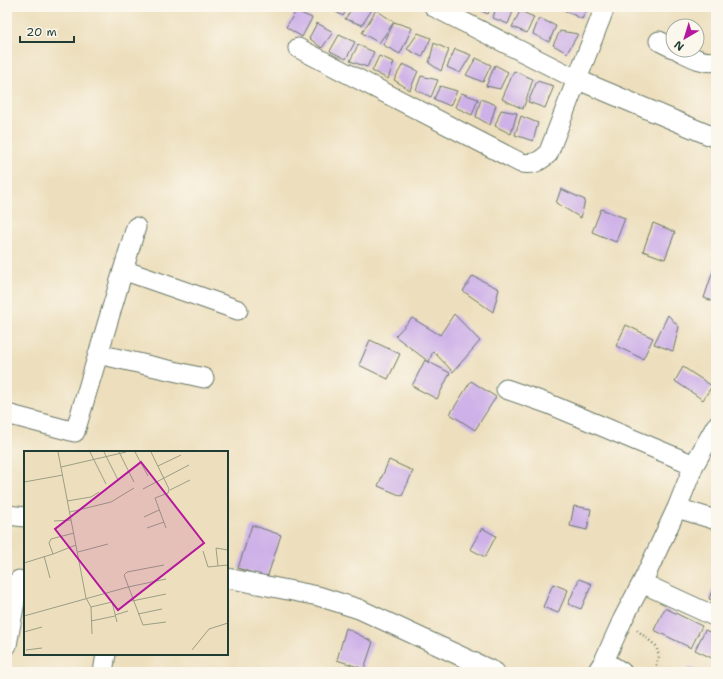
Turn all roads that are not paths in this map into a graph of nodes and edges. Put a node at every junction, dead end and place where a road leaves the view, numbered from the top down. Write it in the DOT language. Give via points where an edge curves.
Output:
graph roads {
  1 [pos="434,7"];
  2 [pos="605,7"];
  3 [pos="298,48"];
  4 [pos="695,58"];
  5 [pos="716,61"];
  6 [pos="576,79"];
  7 [pos="716,138"];
  8 [pos="136,227"];
  9 [pos="123,270"];
  10 [pos="238,310"];
  11 [pos="98,354"];
  12 [pos="204,378"];
  13 [pos="506,389"];
  14 [pos="7,414"];
  15 [pos="716,426"];
  16 [pos="694,465"];
  17 [pos="677,508"];
  18 [pos="7,514"];
  19 [pos="24,517"];
  20 [pos="716,520"];
  21 [pos="228,578"];
  22 [pos="19,580"];
  23 [pos="642,583"];
  24 [pos="716,617"];
  25 [pos="7,645"];
  26 [pos="106,655"];
  27 [pos="600,666"];
  28 [pos="103,672"];
  29 [pos="495,672"];
  30 [pos="622,672"];
  1 -- 6 [label="street"];
  2 -- 6 [label="street"];
  3 -- 6 [label="street" via="521,163 529,164 539,162 548,154"];
  4 -- 5 [label="street"];
  6 -- 7 [label="street"];
  8 -- 9 [label="street"];
  9 -- 10 [label="street"];
  9 -- 11 [label="street"];
  11 -- 12 [label="street"];
  11 -- 14 [label="street" via="75,432"];
  13 -- 16 [label="street" via="549,404"];
  15 -- 16 [label="street"];
  16 -- 17 [label="street"];
  17 -- 20 [label="street"];
  17 -- 23 [label="street"];
  18 -- 19 [label="street"];
  21 -- 29 [label="street" via="318,596 359,609"];
  22 -- 25 [label="street"];
  23 -- 24 [label="street"];
  23 -- 27 [label="street"];
  26 -- 28 [label="street"];
  27 -- 30 [label="street"];
}
